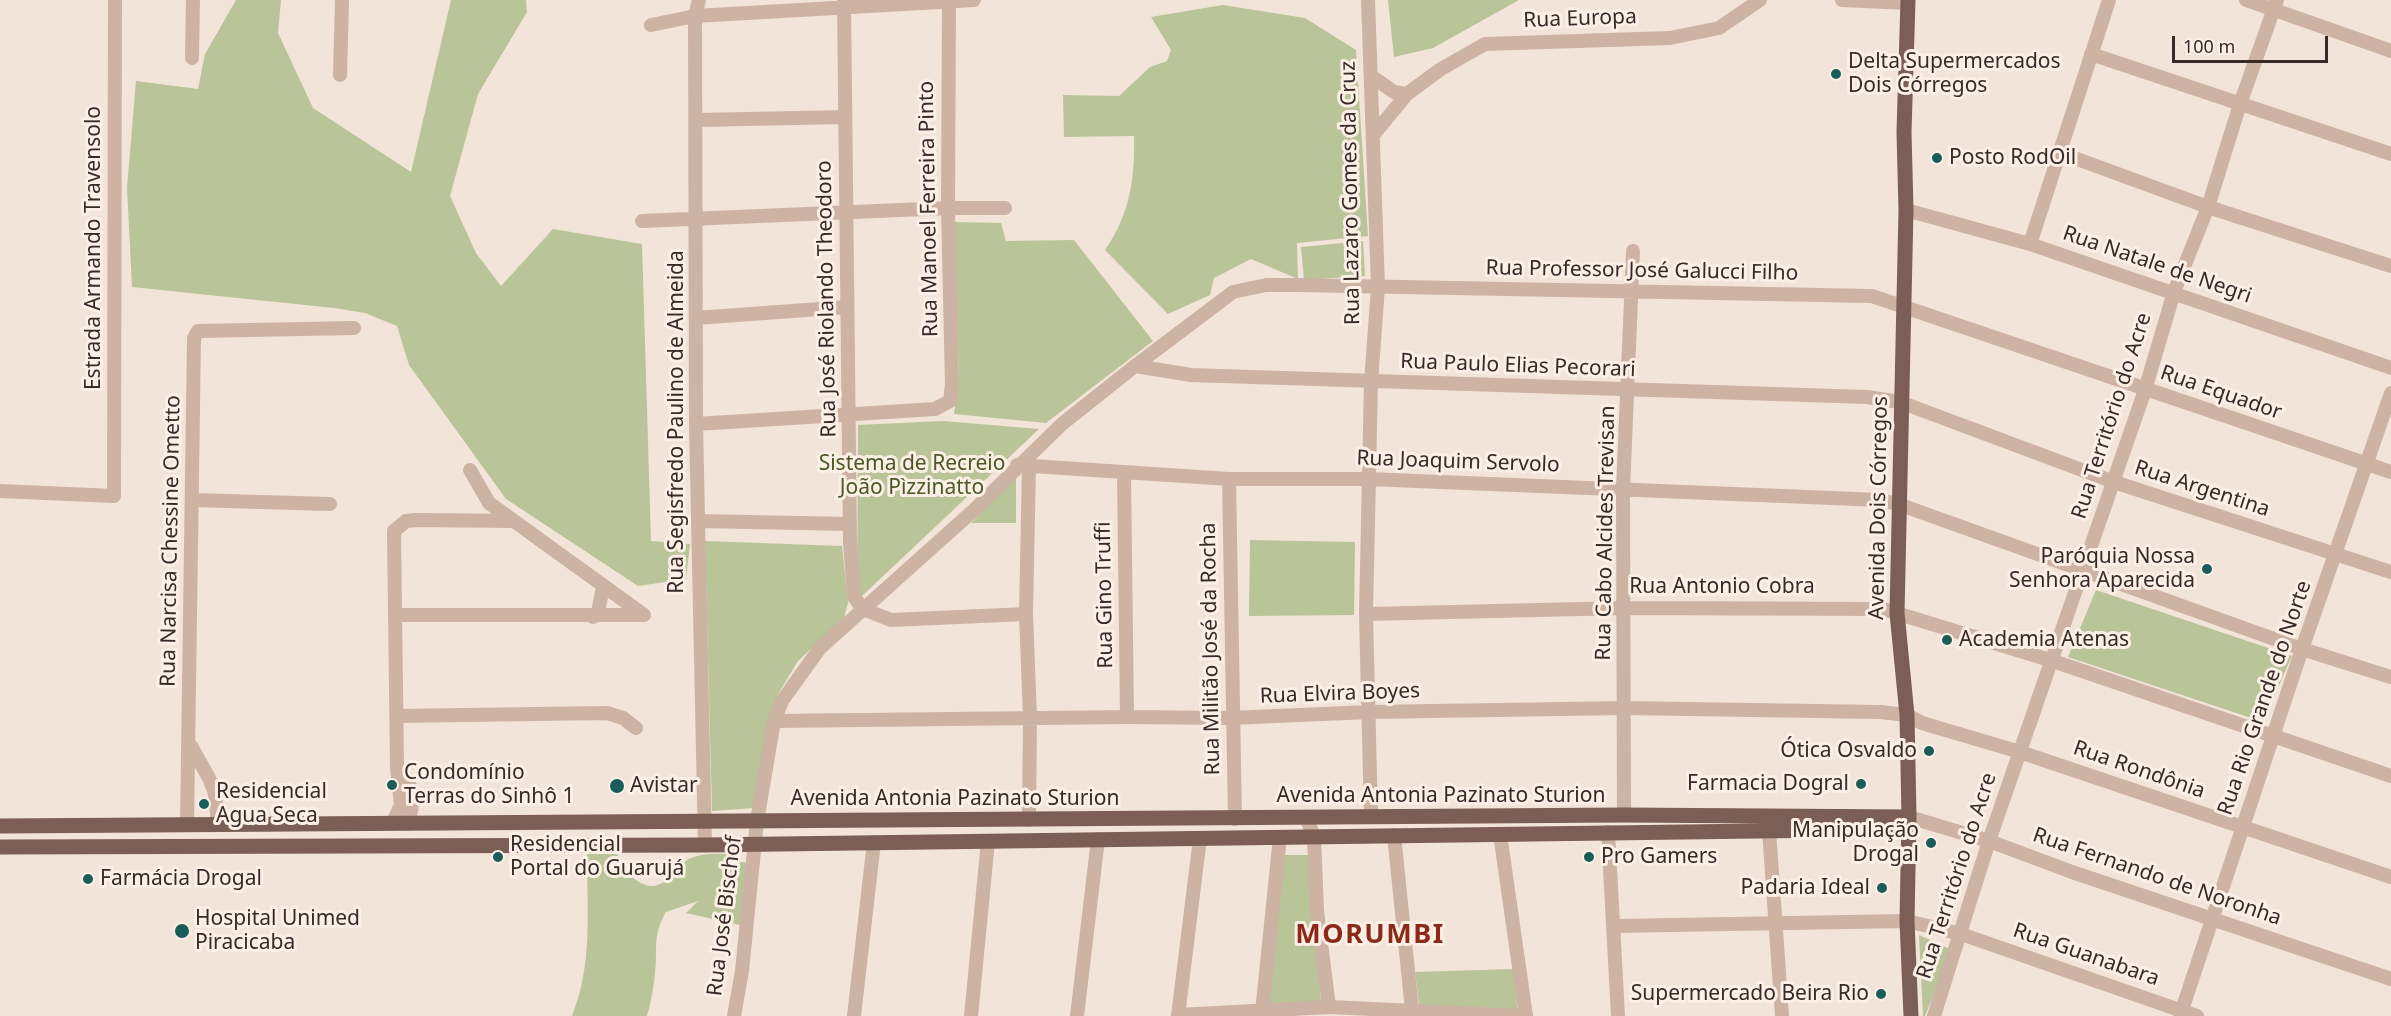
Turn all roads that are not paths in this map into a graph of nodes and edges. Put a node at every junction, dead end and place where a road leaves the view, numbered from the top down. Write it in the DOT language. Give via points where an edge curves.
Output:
graph roads {
  1 [pos="115,0"];
  2 [pos="192,0"];
  3 [pos="342,0"];
  4 [pos="699,0"];
  5 [pos="974,0"];
  6 [pos="1368,0"];
  7 [pos="1760,0"];
  8 [pos="1842,0"];
  9 [pos="2109,0"];
  10 [pos="2246,0"];
  11 [pos="949,1"];
  12 [pos="1908,1"];
  13 [pos="844,4"];
  14 [pos="2276,5"];
  15 [pos="696,16"];
  16 [pos="651,25"];
  17 [pos="2391,51"];
  18 [pos="2091,54"];
  19 [pos="192,58"];
  20 [pos="340,75"];
  21 [pos="1371,76"];
  22 [pos="1407,94"];
  23 [pos="2240,104"];
  24 [pos="845,117"];
  25 [pos="696,120"];
  26 [pos="1374,134"];
  27 [pos="2058,153"];
  28 [pos="2391,154"];
  29 [pos="2208,207"];
  30 [pos="948,208"];
  31 [pos="1005,208"];
  32 [pos="1906,210"];
  33 [pos="846,212"];
  34 [pos="697,219"];
  35 [pos="642,221"];
  36 [pos="2030,244"];
  37 [pos="1633,250"];
  38 [pos="2391,266"];
  39 [pos="1378,287"];
  40 [pos="1632,292"];
  41 [pos="2174,292"];
  42 [pos="1903,305"];
  43 [pos="847,307"];
  44 [pos="696,318"];
  45 [pos="354,328"];
  46 [pos="1135,366"];
  47 [pos="2391,368"];
  48 [pos="1371,382"];
  49 [pos="1629,390"];
  50 [pos="2145,390"];
  51 [pos="2391,393"];
  52 [pos="1900,402"];
  53 [pos="850,413"];
  54 [pos="696,424"];
  55 [pos="2365,463"];
  56 [pos="1023,465"];
  57 [pos="470,470"];
  58 [pos="2391,472"];
  59 [pos="1124,473"];
  60 [pos="1229,479"];
  61 [pos="1368,479"];
  62 [pos="2114,482"];
  63 [pos="1623,490"];
  64 [pos="0,491"];
  65 [pos="192,500"];
  66 [pos="330,504"];
  67 [pos="1898,504"];
  68 [pos="514,521"];
  69 [pos="698,521"];
  70 [pos="850,524"];
  71 [pos="2337,555"];
  72 [pos="2083,572"];
  73 [pos="2391,572"];
  74 [pos="603,587"];
  75 [pos="1625,608"];
  76 [pos="863,609"];
  77 [pos="1897,613"];
  78 [pos="1026,614"];
  79 [pos="1366,614"];
  80 [pos="396,615"];
  81 [pos="592,617"];
  82 [pos="2302,649"];
  83 [pos="2053,661"];
  84 [pos="2391,677"];
  85 [pos="1624,708"];
  86 [pos="1369,712"];
  87 [pos="1907,715"];
  88 [pos="396,716"];
  89 [pos="1030,717"];
  90 [pos="1127,717"];
  91 [pos="1232,718"];
  92 [pos="774,721"];
  93 [pos="636,728"];
  94 [pos="2274,736"];
  95 [pos="190,744"];
  96 [pos="2020,752"];
  97 [pos="2391,776"];
  98 [pos="1624,815"];
  99 [pos="1593,816"];
  100 [pos="1306,818"];
  101 [pos="1371,818"];
  102 [pos="1235,819"];
  103 [pos="1029,820"];
  104 [pos="757,821"];
  105 [pos="705,822"];
  106 [pos="1909,823"];
  107 [pos="349,824"];
  108 [pos="400,824"];
  109 [pos="99,825"];
  110 [pos="187,825"];
  111 [pos="218,825"];
  112 [pos="0,826"];
  113 [pos="2243,828"];
  114 [pos="1769,830"];
  115 [pos="1608,832"];
  116 [pos="1500,834"];
  117 [pos="1394,835"];
  118 [pos="1314,836"];
  119 [pos="1280,837"];
  120 [pos="1200,838"];
  121 [pos="1098,839"];
  122 [pos="988,841"];
  123 [pos="1989,841"];
  124 [pos="874,842"];
  125 [pos="755,843"];
  126 [pos="342,845"];
  127 [pos="398,845"];
  128 [pos="705,845"];
  129 [pos="0,846"];
  130 [pos="2391,877"];
  131 [pos="2211,918"];
  132 [pos="1907,921"];
  133 [pos="1775,923"];
  134 [pos="1614,926"];
  135 [pos="1961,934"];
  136 [pos="2391,979"];
  137 [pos="1329,1007"];
  138 [pos="1412,1010"];
  139 [pos="1262,1012"];
  140 [pos="1286,1014"];
  141 [pos="2181,1014"];
  142 [pos="734,1016"];
  143 [pos="854,1016"];
  144 [pos="971,1016"];
  145 [pos="1077,1016"];
  146 [pos="1178,1016"];
  147 [pos="1524,1016"];
  148 [pos="1618,1016"];
  149 [pos="1782,1016"];
  150 [pos="1911,1016"];
  151 [pos="1934,1016"];
  152 [pos="2197,1016"];
  1 -- 64 [label="street, Estrada Armando Travensolo" via="114,496"];
  2 -- 19 [label="street"];
  3 -- 20 [label="street"];
  4 -- 15 [label="street, Rua Segisfredo Paulino de Almeida"];
  5 -- 11 [label="street"];
  6 -- 21 [label="street, Rua Lazaro Gomes da Cruz"];
  7 -- 22 [label="street, Rua Europa" via="1719,28 1670,38 1485,44"];
  8 -- 12 [label="street"];
  9 -- 18 [label="street"];
  10 -- 14 [label="street"];
  11 -- 13 [label="street"];
  11 -- 30 [label="street, Rua Manoel Ferreira Pinto"];
  12 -- 32 [label="main road, Avenida Dois Córregos"];
  13 -- 15 [label="street"];
  13 -- 24 [label="street, Rua José Riolando Theodoro"];
  14 -- 17 [label="street"];
  14 -- 23 [label="street, Rua Território do Acre"];
  15 -- 16 [label="street"];
  15 -- 25 [label="street, Rua Segisfredo Paulino de Almeida"];
  18 -- 23 [label="street"];
  18 -- 27 [label="street"];
  21 -- 22 [label="street" via="1394,92"];
  21 -- 26 [label="street, Rua Lazaro Gomes da Cruz"];
  22 -- 26 [label="street, Rua Europa"];
  23 -- 28 [label="street"];
  23 -- 29 [label="street, Rua Território do Acre"];
  24 -- 25 [label="street"];
  24 -- 33 [label="street, Rua José Riolando Theodoro"];
  25 -- 34 [label="street, Rua Segisfredo Paulino de Almeida"];
  26 -- 39 [label="street, Rua Lazaro Gomes da Cruz"];
  27 -- 29 [label="street"];
  27 -- 36 [label="street"];
  29 -- 38 [label="street"];
  29 -- 41 [label="street, Rua Território do Acre"];
  30 -- 31 [label="street"];
  30 -- 33 [label="street"];
  30 -- 53 [label="street, Rua Manoel Ferreira Pinto" via="950,401 935,410"];
  32 -- 36 [label="street, Rua Natale de Negri"];
  32 -- 42 [label="main road, Avenida Dois Córregos"];
  33 -- 34 [label="street"];
  33 -- 43 [label="street, Rua José Riolando Theodoro"];
  34 -- 35 [label="street"];
  34 -- 44 [label="street, Rua Segisfredo Paulino de Almeida"];
  36 -- 41 [label="street, Rua Natale de Negri"];
  37 -- 40 [label="street, Rua Cabo Alcides Trevisan"];
  39 -- 40 [label="street, Rua Professor José Galucci Filho"];
  39 -- 46 [label="street, Rua Professor José Galucci Filho" via="1266,285 1233,292"];
  39 -- 48 [label="street, Rua Lazaro Gomes da Cruz"];
  40 -- 42 [label="street, Rua Professor José Galucci Filho" via="1872,296"];
  40 -- 49 [label="street, Rua Cabo Alcides Trevisan"];
  41 -- 47 [label="street, Rua Natale de Negri"];
  41 -- 50 [label="street, Rua Território do Acre"];
  42 -- 50 [label="street, Rua Equador"];
  42 -- 52 [label="main road, Avenida Dois Córregos"];
  43 -- 44 [label="street"];
  43 -- 53 [label="street, Rua José Riolando Theodoro"];
  44 -- 54 [label="street, Rua Segisfredo Paulino de Almeida"];
  45 -- 65 [label="street, Rua Narcisa Chessine Ometto" via="198,331 194,338"];
  46 -- 48 [label="street, Rua Paulo Elias Pecorari" via="1191,375"];
  46 -- 56 [label="street, Rua Professor José Galucci Filho" via="1062,424"];
  48 -- 49 [label="street, Rua Paulo Elias Pecorari"];
  48 -- 61 [label="street, Rua Lazaro Gomes da Cruz"];
  49 -- 52 [label="street, Rua Paulo Elias Pecorari" via="1867,397"];
  49 -- 63 [label="street, Rua Cabo Alcides Trevisan"];
  50 -- 55 [label="street, Rua Equador"];
  50 -- 62 [label="street, Rua Território do Acre"];
  51 -- 55 [label="street, Rua Rio Grande do Norte"];
  52 -- 62 [label="street, Rua Argentina"];
  52 -- 67 [label="main road, Avenida Dois Córregos"];
  53 -- 54 [label="street"];
  53 -- 70 [label="street, Rua José Riolando Theodoro"];
  54 -- 69 [label="street, Rua Segisfredo Paulino de Almeida"];
  55 -- 58 [label="street, Rua Equador"];
  55 -- 71 [label="street, Rua Rio Grande do Norte"];
  56 -- 59 [label="street, Rua Joaquim Servolo"];
  56 -- 76 [label="street, Rua José Bischof"];
  56 -- 78 [label="street"];
  57 -- 68 [label="street" via="489,503"];
  59 -- 60 [label="street, Rua Joaquim Servolo"];
  59 -- 90 [label="street, Rua Gino Truffi"];
  60 -- 61 [label="street, Rua Joaquim Servolo"];
  60 -- 91 [label="street, Rua Militão José da Rocha"];
  61 -- 63 [label="street, Rua Joaquim Servolo"];
  61 -- 79 [label="street, Rua Lazaro Gomes da Cruz"];
  62 -- 71 [label="street, Rua Argentina"];
  62 -- 72 [label="street, Rua Território do Acre"];
  63 -- 67 [label="street, Rua Joaquim Servolo" via="1804,496"];
  63 -- 75 [label="street, Rua Cabo Alcides Trevisan"];
  65 -- 66 [label="street"];
  65 -- 95 [label="street, Rua Narcisa Chessine Ometto"];
  67 -- 72 [label="street, Rua Joaquim Servolo"];
  67 -- 77 [label="main road, Avenida Dois Córregos"];
  68 -- 74 [label="street"];
  68 -- 80 [label="street" via="406,521 394,531"];
  69 -- 70 [label="street"];
  69 -- 105 [label="street, Rua Segisfredo Paulino de Almeida"];
  70 -- 76 [label="street, Rua José Riolando Theodoro" via="854,597"];
  71 -- 73 [label="street, Rua Argentina"];
  71 -- 82 [label="street, Rua Rio Grande do Norte"];
  72 -- 82 [label="street, Rua Joaquim Servolo"];
  72 -- 83 [label="street, Rua Território do Acre"];
  74 -- 81 [label="street" via="598,612"];
  74 -- 81 [label="street" via="644,615"];
  75 -- 77 [label="street, Rua Antonio Cobra" via="1883,609"];
  75 -- 79 [label="street, Rua Antonio Cobra"];
  75 -- 85 [label="street, Rua Cabo Alcides Trevisan"];
  76 -- 78 [label="street" via="891,620"];
  76 -- 92 [label="street, Rua José Bischof" via="820,648 782,701"];
  77 -- 83 [label="street, Rua Antonio Cobra"];
  77 -- 87 [label="main road, Avenida Dois Córregos"];
  78 -- 89 [label="street"];
  79 -- 86 [label="street, Rua Lazaro Gomes da Cruz"];
  80 -- 81 [label="street"];
  80 -- 88 [label="street"];
  82 -- 84 [label="street, Rua Joaquim Servolo"];
  82 -- 94 [label="street, Rua Rio Grande do Norte"];
  83 -- 94 [label="street, Rua Antonio Cobra"];
  83 -- 96 [label="street, Rua Território do Acre"];
  85 -- 86 [label="street, Rua Elvira Boyes"];
  85 -- 87 [label="street, Rua Elvira Boyes"];
  85 -- 98 [label="street, Rua Cabo Alcides Trevisan"];
  86 -- 91 [label="street, Rua Elvira Boyes"];
  86 -- 101 [label="street, Rua Lazaro Gomes da Cruz"];
  87 -- 96 [label="street, Rua Rondônia"];
  87 -- 106 [label="main road, Avenida Dois Córregos"];
  88 -- 93 [label="street" via="607,713"];
  88 -- 108 [label="street" via="398,767 412,785 412,805"];
  89 -- 90 [label="street, Rua Elvira Boyes"];
  89 -- 92 [label="street, Rua Elvira Boyes"];
  89 -- 103 [label="street"];
  90 -- 91 [label="street, Rua Elvira Boyes"];
  91 -- 102 [label="street, Rua Militão José da Rocha"];
  92 -- 104 [label="street, Rua José Bischof"];
  94 -- 97 [label="street, Rua Antonio Cobra"];
  94 -- 113 [label="street, Rua Rio Grande do Norte"];
  95 -- 110 [label="street, Rua Narcisa Chessine Ometto"];
  95 -- 111 [label="street, Rua Narcisa Chessine Ometto" via="215,793"];
  96 -- 113 [label="street, Rua Rondônia"];
  96 -- 123 [label="street, Rua Território do Acre"];
  98 -- 99 [label="main road, Avenida Antonia Pazinato Sturion"];
  98 -- 106 [label="main road, Avenida Antonia Pazinato Sturion"];
  98 -- 115 [label="main road"];
  99 -- 101 [label="main road, Avenida Antonia Pazinato Sturion"];
  99 -- 115 [label="main road"];
  100 -- 101 [label="main road, Avenida Antonia Pazinato Sturion"];
  100 -- 102 [label="main road, Avenida Antonia Pazinato Sturion"];
  100 -- 118 [label="street"];
  102 -- 103 [label="main road, Avenida Antonia Pazinato Sturion"];
  102 -- 120 [label="main road" via="1208,823"];
  103 -- 104 [label="main road, Avenida Antonia Pazinato Sturion"];
  104 -- 105 [label="main road, Avenida Antonia Pazinato Sturion"];
  104 -- 125 [label="street, Rua José Bischof"];
  105 -- 108 [label="main road, Avenida Antonia Pazinato Sturion"];
  105 -- 128 [label="street, Rua Segisfredo Paulino de Almeida"];
  106 -- 114 [label="main road, Avenida Antonia Pazinato Sturion"];
  106 -- 123 [label="street, Rua Fernando de Noronha"];
  106 -- 132 [label="main road, Avenida Dois Córregos"];
  107 -- 108 [label="main road, Avenida Antonia Pazinato Sturion"];
  107 -- 111 [label="main road, Avenida Antonia Pazinato Sturion"];
  107 -- 126 [label="main road"];
  108 -- 127 [label="main road" via="407,836"];
  109 -- 110 [label="main road, Avenida Antonia Pazinato Sturion"];
  109 -- 112 [label="main road, Avenida Antonia Pazinato Sturion"];
  109 -- 129 [label="main road" via="86,837 8,837"];
  110 -- 111 [label="main road, Avenida Antonia Pazinato Sturion"];
  113 -- 130 [label="street, Rua Rondônia"];
  113 -- 131 [label="street, Rua Rio Grande do Norte"];
  114 -- 115 [label="main road, Avenida Antonia Pazinato Sturion"];
  114 -- 133 [label="street"];
  115 -- 116 [label="main road, Avenida Antonia Pazinato Sturion"];
  115 -- 134 [label="street"];
  116 -- 117 [label="main road, Avenida Antonia Pazinato Sturion"];
  116 -- 147 [label="street"];
  117 -- 118 [label="main road, Avenida Antonia Pazinato Sturion"];
  117 -- 138 [label="street"];
  118 -- 119 [label="main road, Avenida Antonia Pazinato Sturion"];
  118 -- 137 [label="street" via="1317,911"];
  119 -- 120 [label="main road, Avenida Antonia Pazinato Sturion"];
  119 -- 139 [label="street"];
  120 -- 121 [label="main road, Avenida Antonia Pazinato Sturion"];
  120 -- 146 [label="street"];
  121 -- 122 [label="main road, Avenida Antonia Pazinato Sturion"];
  121 -- 145 [label="street"];
  122 -- 124 [label="main road, Avenida Antonia Pazinato Sturion"];
  122 -- 144 [label="street"];
  123 -- 131 [label="street, Rua Fernando de Noronha"];
  123 -- 135 [label="street, Rua Território do Acre"];
  124 -- 125 [label="main road, Avenida Antonia Pazinato Sturion"];
  124 -- 143 [label="street"];
  125 -- 128 [label="main road, Avenida Antonia Pazinato Sturion"];
  125 -- 142 [label="street, Rua José Bischof"];
  126 -- 127 [label="main road, Avenida Antonia Pazinato Sturion"];
  126 -- 129 [label="main road, Avenida Antonia Pazinato Sturion"];
  127 -- 128 [label="main road, Avenida Antonia Pazinato Sturion"];
  131 -- 136 [label="street, Rua Fernando de Noronha"];
  131 -- 141 [label="street, Rua Rio Grande do Norte"];
  132 -- 133 [label="street, Rua Guanabara"];
  132 -- 135 [label="street, Rua Guanabara"];
  132 -- 150 [label="main road, Avenida Dois Córregos"];
  133 -- 134 [label="street, Rua Guanabara"];
  133 -- 149 [label="street"];
  134 -- 148 [label="street"];
  135 -- 141 [label="street, Rua Guanabara"];
  135 -- 151 [label="street, Rua Território do Acre"];
  137 -- 138 [label="street"];
  137 -- 140 [label="street"];
  138 -- 147 [label="street"];
  139 -- 140 [label="street"];
  139 -- 146 [label="street"];
  141 -- 152 [label="street, Rua Guanabara"];
}
